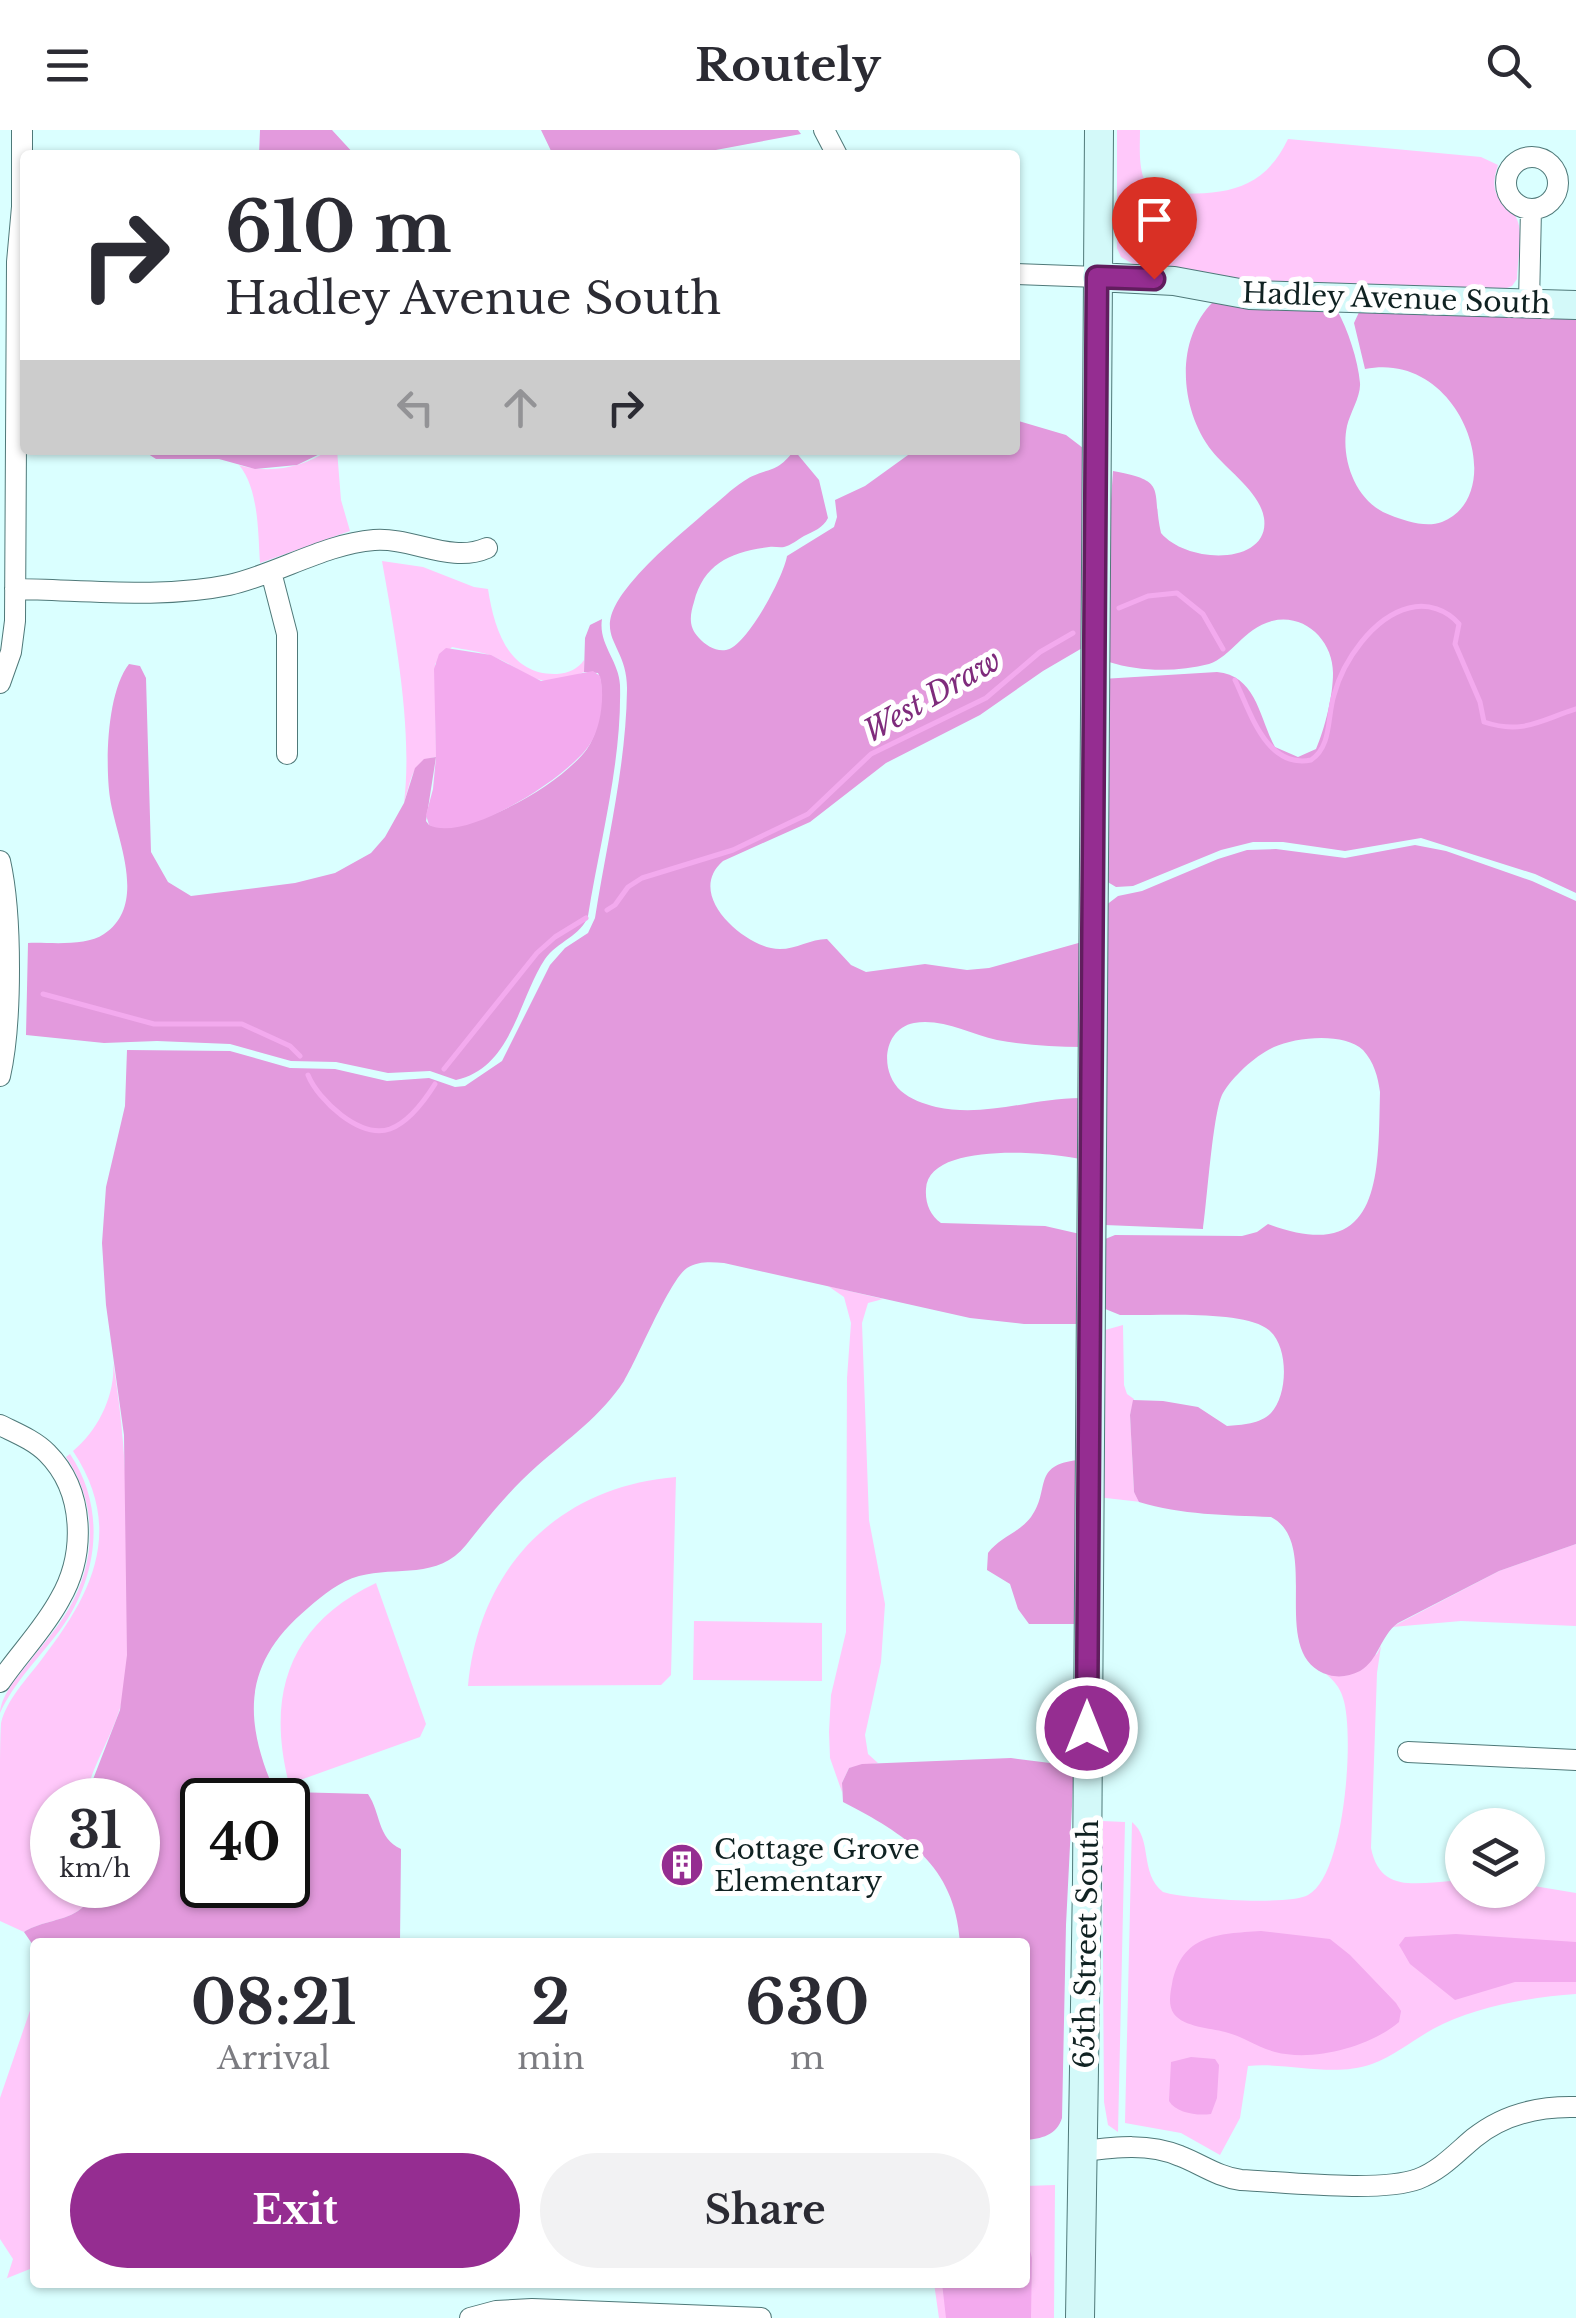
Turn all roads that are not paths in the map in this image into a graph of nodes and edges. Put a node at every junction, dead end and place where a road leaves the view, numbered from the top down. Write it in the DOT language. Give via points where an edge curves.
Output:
graph roads {
  1 [pos="1099,130"];
  2 [pos="1532,209"];
  3 [pos="20,223"];
  4 [pos="1020,274"];
  5 [pos="1097,277"];
  6 [pos="1529,303"];
  7 [pos="1576,304"];
  8 [pos="8,378"];
  9 [pos="487,548"];
  10 [pos="271,572"];
  11 [pos="15,589"];
  12 [pos="0,683"];
  13 [pos="286,754"];
  14 [pos="0,861"];
  15 [pos="0,1076"];
  16 [pos="0,1425"];
  17 [pos="0,1682"];
  18 [pos="1408,1752"];
  19 [pos="1576,1760"];
  20 [pos="1576,2107"];
  21 [pos="1084,2151"];
  22 [pos="760,2317"];
  23 [pos="470,2318"];
  24 [pos="1080,2318"];
  1 -- 5 [label="street, 65th Street South"];
  2 -- 6 [label="street"];
  3 -- 8 [label="street"];
  4 -- 5 [label="street"];
  5 -- 6 [label="street, Hadley Avenue South" via="1174,281 1250,295"];
  5 -- 21 [label="street, 65th Street South"];
  6 -- 7 [label="street, Hadley Avenue South"];
  8 -- 11 [label="street"];
  9 -- 10 [label="street" via="454,553 375,540"];
  10 -- 11 [label="street" via="188,590"];
  10 -- 13 [label="street" via="287,634"];
  11 -- 12 [label="street" via="12,644"];
  14 -- 15 [label="street" via="8,914"];
  16 -- 17 [label="street" via="55,1463 70,1488 78,1526 73,1568 60,1600"];
  18 -- 19 [label="street"];
  20 -- 21 [label="street" via="1516,2115 1430,2174 1392,2185 1236,2180 1152,2148"];
  21 -- 24 [label="street, 65th Street South"];
  22 -- 23 [label="street" via="521,2309"];
}
